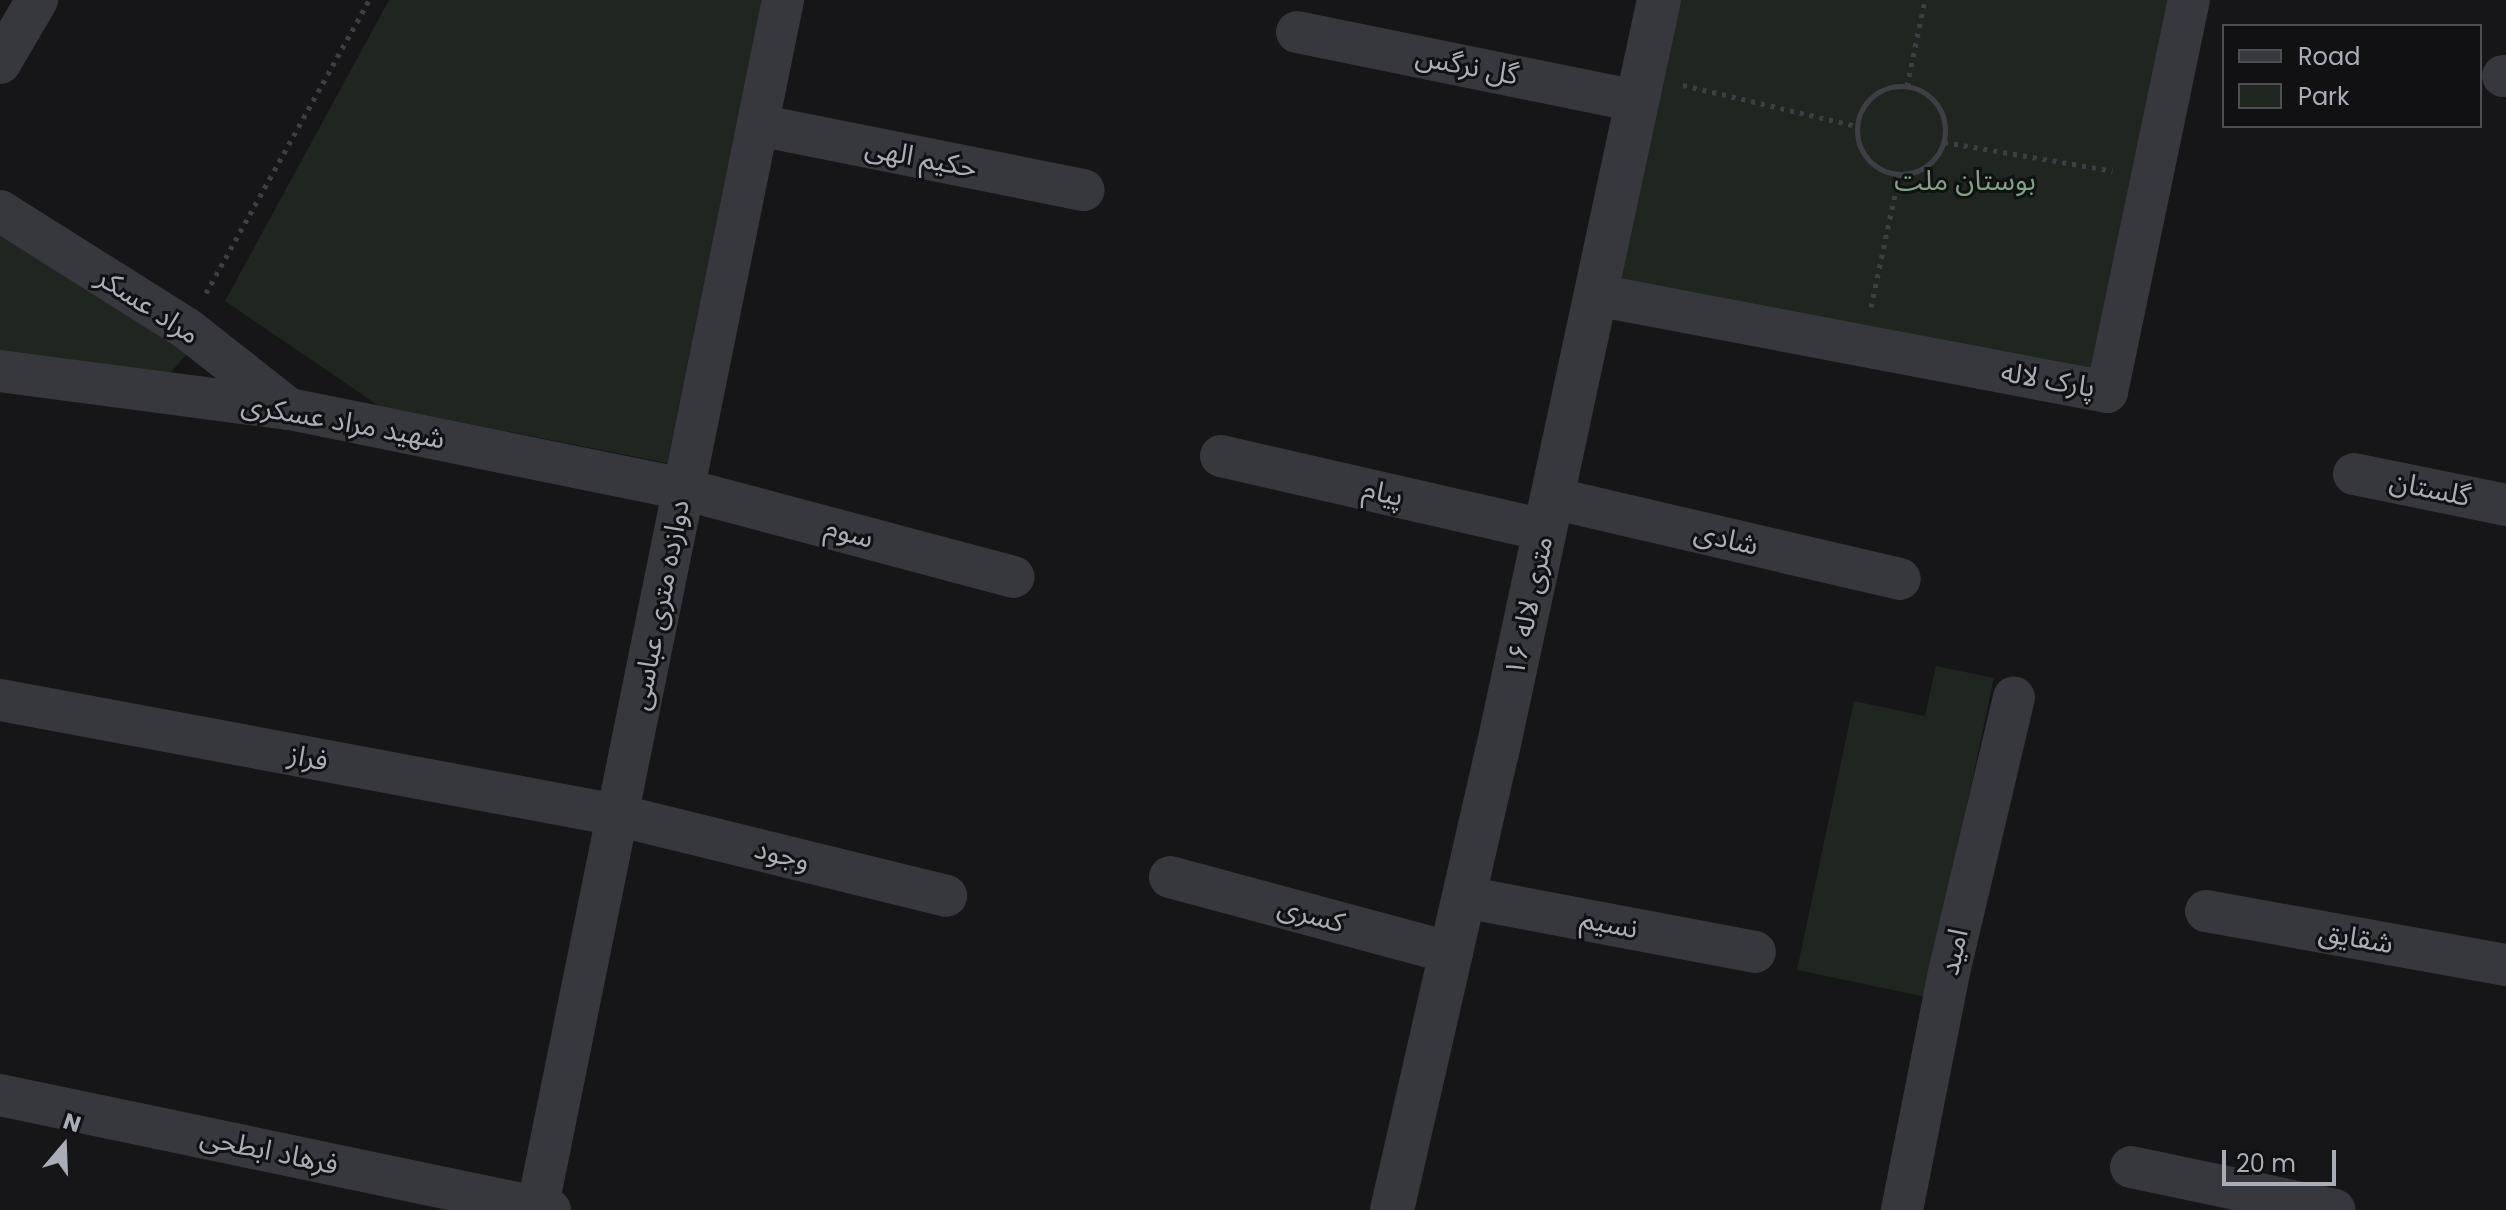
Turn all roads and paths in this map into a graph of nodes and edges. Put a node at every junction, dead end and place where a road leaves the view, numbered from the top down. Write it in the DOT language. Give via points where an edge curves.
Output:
graph roads {
  1 [pos="37,0"];
  2 [pos="369,0"];
  3 [pos="783,0"];
  4 [pos="1659,0"];
  5 [pos="1925,0"];
  6 [pos="2189,0"];
  7 [pos="1297,32"];
  8 [pos="0,63"];
  9 [pos="1907,86"];
  10 [pos="1640,88"];
  11 [pos="758,125"];
  12 [pos="1857,126"];
  13 [pos="1944,142"];
  14 [pos="1899,175"];
  15 [pos="2152,178"];
  16 [pos="1084,190"];
  17 [pos="0,211"];
  18 [pos="1596,295"];
  19 [pos="186,328"];
  20 [pos="1863,346"];
  21 [pos="0,371"];
  22 [pos="290,409"];
  23 [pos="1221,456"];
  24 [pos="2354,474"];
  25 [pos="683,489"];
  26 [pos="2506,505"];
  27 [pos="1549,514"];
  28 [pos="1014,577"];
  29 [pos="1900,579"];
  30 [pos="2014,697"];
  31 [pos="0,700"];
  32 [pos="617,815"];
  33 [pos="1170,877"];
  34 [pos="946,896"];
  35 [pos="1464,897"];
  36 [pos="2206,911"];
  37 [pos="1755,952"];
  38 [pos="1452,953"];
  39 [pos="2506,965"];
  40 [pos="0,1095"];
  41 [pos="2131,1167"];
  42 [pos="541,1209"];
  43 [pos="1392,1210"];
  44 [pos="1902,1210"];
  45 [pos="2335,1210"];
  1 -- 8 [label="street"];
  2 -- 19 [label="path"];
  3 -- 11 [label="street, دوازده متری عباسی"];
  4 -- 10 [label="street, ۱۶ متری لاله"];
  5 -- 9 [label="path"];
  6 -- 15 [label="street, پارک لاله"];
  7 -- 10 [label="street, گل نرگس"];
  9 -- 12 [label="path" via="1893,86 1868,100"];
  9 -- 13 [label="path" via="1922,91 1942,112"];
  10 -- 12 [label="path"];
  10 -- 18 [label="street, ۱۶ متری لاله"];
  11 -- 16 [label="street, حکیم الهی"];
  11 -- 25 [label="street, دوازده متری عباسی"];
  12 -- 14 [label="path" via="1858,140 1872,164"];
  13 -- 14 [label="path" via="1927,166"];
  13 -- 15 [label="path"];
  14 -- 20 [label="path"];
  15 -- 20 [label="street, پارک لاله" via="2107,392"];
  17 -- 19 [label="street, مراد عسکر"];
  18 -- 20 [label="street, پارک لاله"];
  18 -- 27 [label="street, ۱۶ متری لاله"];
  19 -- 22 [label="street, مراد عسکر"];
  21 -- 22 [label="street, شهید مراد عسکری"];
  22 -- 25 [label="street, شهید مراد عسکری"];
  23 -- 27 [label="street, پیام"];
  24 -- 26 [label="street, گلستان"];
  25 -- 28 [label="street, سوم"];
  25 -- 32 [label="street, دوازده متری عباسی"];
  27 -- 29 [label="street, شادی"];
  27 -- 35 [label="street, ۱۶ متری لاله"];
  30 -- 44 [label="street, امید" via="1950,968"];
  31 -- 32 [label="street, فراز"];
  32 -- 34 [label="street, وجود"];
  32 -- 42 [label="street, دوازده متری عباسی"];
  33 -- 38 [label="street, کسری"];
  35 -- 37 [label="street, نسیم"];
  35 -- 38 [label="street, ۱۶ متری لاله"];
  36 -- 39 [label="street, شقایق"];
  38 -- 43 [label="street, ۱۶ متری لاله"];
  40 -- 42 [label="street, فرهاد ابطحی"];
  41 -- 45 [label="street"];
}
